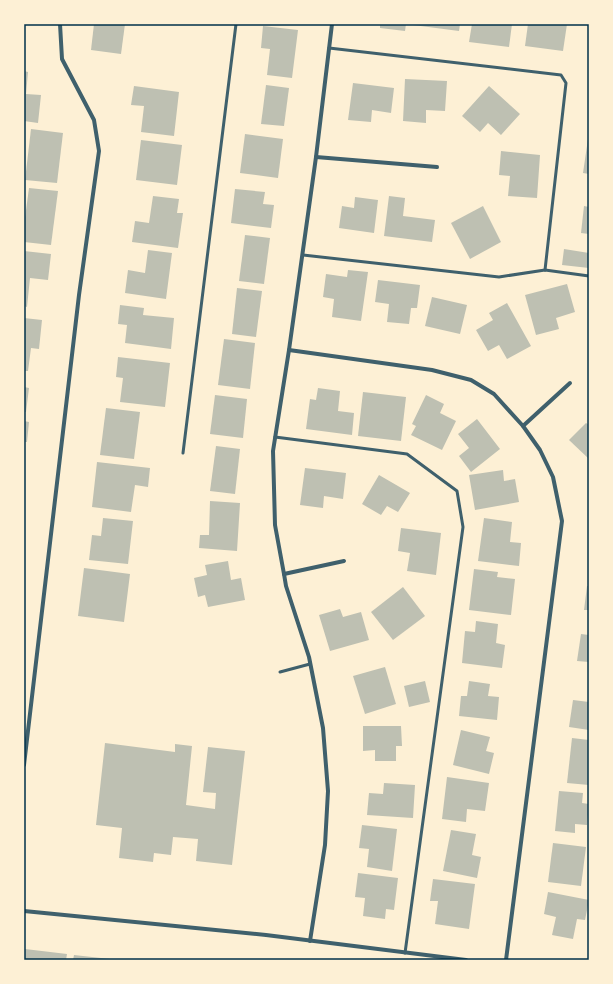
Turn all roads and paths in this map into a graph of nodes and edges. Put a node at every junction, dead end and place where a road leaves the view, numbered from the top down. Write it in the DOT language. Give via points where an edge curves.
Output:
graph roads {
  1 [pos="60,24"];
  2 [pos="236,24"];
  3 [pos="332,24"];
  4 [pos="329,48"];
  5 [pos="316,157"];
  6 [pos="437,167"];
  7 [pos="303,255"];
  8 [pos="545,270"];
  9 [pos="589,276"];
  10 [pos="289,350"];
  11 [pos="570,383"];
  12 [pos="523,426"];
  13 [pos="275,437"];
  14 [pos="183,453"];
  15 [pos="344,561"];
  16 [pos="284,574"];
  17 [pos="310,664"];
  18 [pos="280,672"];
  19 [pos="24,764"];
  20 [pos="24,911"];
  21 [pos="310,941"];
  22 [pos="405,953"];
  23 [pos="466,960"];
  24 [pos="506,960"];
  1 -- 19 [label="street" via="62,59 94,120 98,151"];
  2 -- 14 [label="lane"];
  3 -- 4 [label="street"];
  4 -- 5 [label="street"];
  4 -- 8 [label="lane" via="561,75 566,84"];
  5 -- 6 [label="street"];
  5 -- 7 [label="street"];
  7 -- 8 [label="lane" via="499,277"];
  7 -- 10 [label="street"];
  8 -- 9 [label="lane"];
  10 -- 12 [label="street" via="432,370 470,380 494,394"];
  10 -- 13 [label="street"];
  11 -- 12 [label="street"];
  12 -- 24 [label="street" via="540,450 553,477 562,521"];
  13 -- 16 [label="street" via="275,525"];
  13 -- 22 [label="lane" via="407,454 457,490 463,527"];
  15 -- 16 [label="street"];
  16 -- 17 [label="street"];
  17 -- 18 [label="lane"];
  17 -- 21 [label="street" via="323,728 328,791 325,845"];
  20 -- 21 [label="street"];
  21 -- 22 [label="street"];
  22 -- 23 [label="street"];
}
